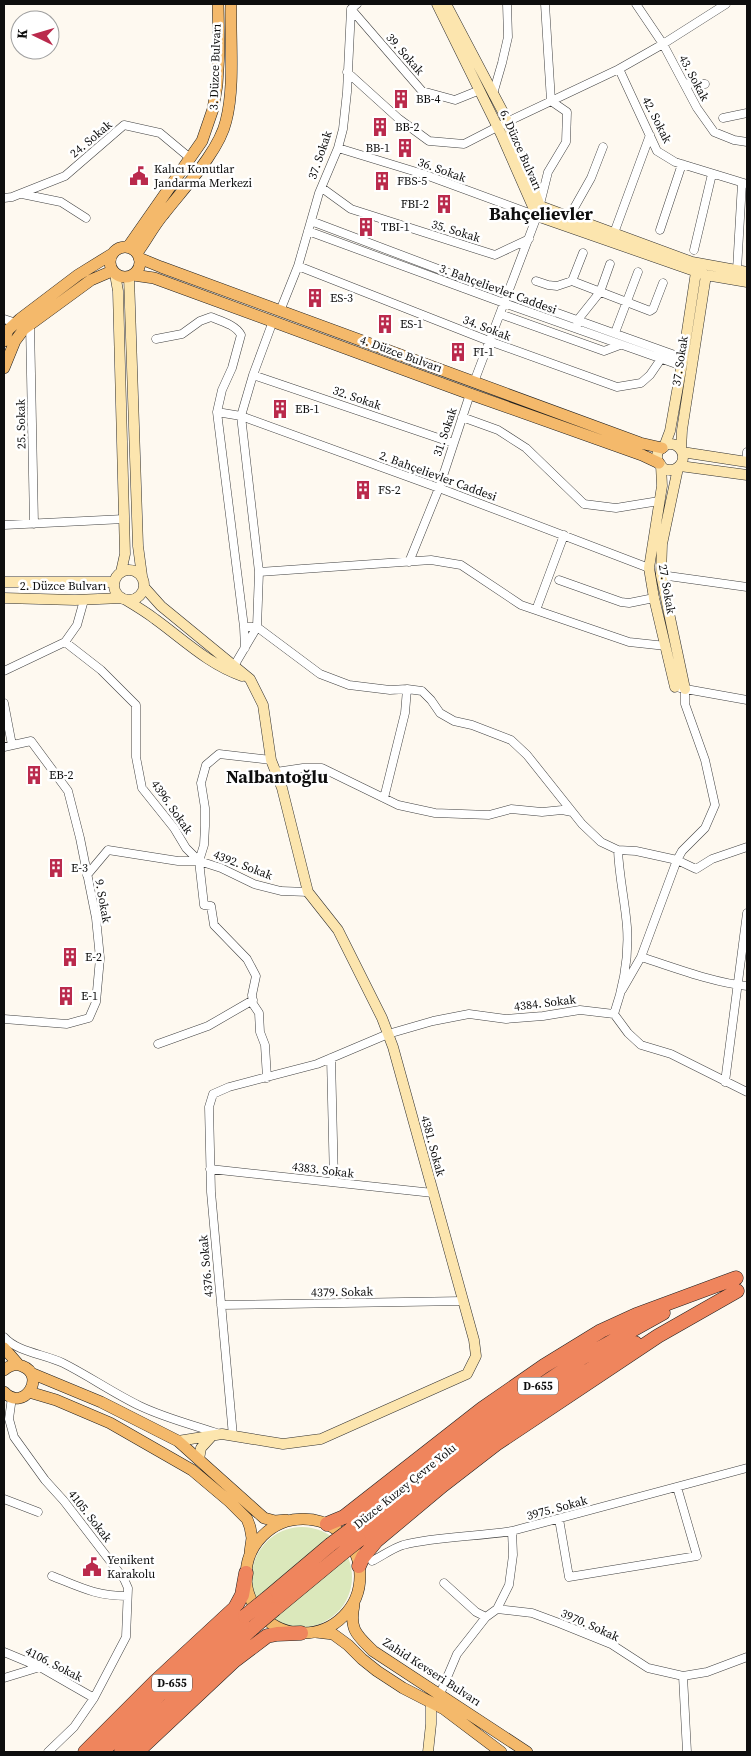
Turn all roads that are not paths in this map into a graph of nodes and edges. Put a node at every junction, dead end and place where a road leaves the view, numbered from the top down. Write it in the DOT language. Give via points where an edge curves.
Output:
graph roads {
  1 [pos="218,4"];
  2 [pos="231,4"];
  3 [pos="437,4"];
  4 [pos="446,4"];
  5 [pos="507,4"];
  6 [pos="545,4"];
  7 [pos="636,4"];
  8 [pos="726,4"];
  9 [pos="354,6"];
  10 [pos="663,44"];
  11 [pos="619,69"];
  12 [pos="347,72"];
  13 [pos="684,83"];
  14 [pos="705,84"];
  15 [pos="480,90"];
  16 [pos="493,94"];
  17 [pos="551,101"];
  18 [pos="747,113"];
  19 [pos="723,118"];
  20 [pos="502,124"];
  21 [pos="650,135"];
  22 [pos="747,142"];
  23 [pos="603,147"];
  24 [pos="338,148"];
  25 [pos="190,158"];
  26 [pos="682,164"];
  27 [pos="712,174"];
  28 [pos="745,183"];
  29 [pos="322,188"];
  30 [pos="22,194"];
  31 [pos="4,198"];
  32 [pos="539,211"];
  33 [pos="569,217"];
  34 [pos="86,218"];
  35 [pos="311,221"];
  36 [pos="308,230"];
  37 [pos="660,230"];
  38 [pos="614,233"];
  39 [pos="529,239"];
  40 [pos="694,250"];
  41 [pos="135,253"];
  42 [pos="112,254"];
  43 [pos="583,254"];
  44 [pos="610,264"];
  45 [pos="298,266"];
  46 [pos="742,271"];
  47 [pos="114,272"];
  48 [pos="638,272"];
  49 [pos="701,274"];
  50 [pos="131,276"];
  51 [pos="536,281"];
  52 [pos="572,281"];
  53 [pos="747,282"];
  54 [pos="663,283"];
  55 [pos="600,292"];
  56 [pos="507,295"];
  57 [pos="627,302"];
  58 [pos="504,303"];
  59 [pos="280,311"];
  60 [pos="500,314"];
  61 [pos="4,319"];
  62 [pos="16,322"];
  63 [pos="273,322"];
  64 [pos="30,324"];
  65 [pos="577,325"];
  66 [pos="692,329"];
  67 [pos="616,330"];
  68 [pos="156,339"];
  69 [pos="4,341"];
  70 [pos="489,342"];
  71 [pos="620,344"];
  72 [pos="660,359"];
  73 [pos="682,362"];
  74 [pos="4,368"];
  75 [pos="253,375"];
  76 [pos="474,382"];
  77 [pos="470,394"];
  78 [pos="675,405"];
  79 [pos="686,406"];
  80 [pos="217,412"];
  81 [pos="241,416"];
  82 [pos="462,417"];
  83 [pos="453,443"];
  84 [pos="663,447"];
  85 [pos="681,451"];
  86 [pos="747,459"];
  87 [pos="660,464"];
  88 [pos="679,467"];
  89 [pos="747,475"];
  90 [pos="438,488"];
  91 [pos="659,501"];
  92 [pos="124,520"];
  93 [pos="34,524"];
  94 [pos="4,525"];
  95 [pos="564,536"];
  96 [pos="409,562"];
  97 [pos="648,568"];
  98 [pos="121,572"];
  99 [pos="259,572"];
  100 [pos="662,575"];
  101 [pos="142,576"];
  102 [pos="558,580"];
  103 [pos="4,582"];
  104 [pos="114,582"];
  105 [pos="747,587"];
  106 [pos="144,588"];
  107 [pos="4,598"];
  108 [pos="654,598"];
  109 [pos="124,599"];
  110 [pos="84,600"];
  111 [pos="536,610"];
  112 [pos="244,627"];
  113 [pos="257,627"];
  114 [pos="65,642"];
  115 [pos="666,646"];
  116 [pos="245,648"];
  117 [pos="230,669"];
  118 [pos="4,671"];
  119 [pos="680,688"];
  120 [pos="407,689"];
  121 [pos="747,700"];
  122 [pos="4,703"];
  123 [pos="8,746"];
  124 [pos="271,760"];
  125 [pos="276,772"];
  126 [pos="384,798"];
  127 [pos="572,812"];
  128 [pos="747,847"];
  129 [pos="618,850"];
  130 [pos="677,860"];
  131 [pos="200,861"];
  132 [pos="88,875"];
  133 [pos="308,892"];
  134 [pos="747,913"];
  135 [pos="641,957"];
  136 [pos="737,985"];
  137 [pos="747,986"];
  138 [pos="622,990"];
  139 [pos="253,1000"];
  140 [pos="614,1014"];
  141 [pos="4,1018"];
  142 [pos="388,1034"];
  143 [pos="158,1044"];
  144 [pos="331,1058"];
  145 [pos="267,1078"];
  146 [pos="725,1082"];
  147 [pos="747,1092"];
  148 [pos="214,1094"];
  149 [pos="210,1169"];
  150 [pos="334,1182"];
  151 [pos="434,1193"];
  152 [pos="742,1283"];
  153 [pos="463,1300"];
  154 [pos="221,1306"];
  155 [pos="4,1337"];
  156 [pos="4,1348"];
  157 [pos="18,1364"];
  158 [pos="4,1370"];
  159 [pos="31,1373"];
  160 [pos="29,1392"];
  161 [pos="8,1395"];
  162 [pos="216,1436"];
  163 [pos="233,1436"];
  164 [pos="178,1441"];
  165 [pos="199,1459"];
  166 [pos="747,1468"];
  167 [pos="677,1487"];
  168 [pos="4,1499"];
  169 [pos="38,1512"];
  170 [pos="559,1518"];
  171 [pos="293,1519"];
  172 [pos="328,1524"];
  173 [pos="512,1531"];
  174 [pos="250,1554"];
  175 [pos="372,1561"];
  176 [pos="358,1566"];
  177 [pos="246,1573"];
  178 [pos="52,1576"];
  179 [pos="444,1583"];
  180 [pos="127,1596"];
  181 [pos="356,1597"];
  182 [pos="497,1609"];
  183 [pos="486,1618"];
  184 [pos="250,1621"];
  185 [pos="308,1633"];
  186 [pos="4,1652"];
  187 [pos="747,1657"];
  188 [pos="40,1667"];
  189 [pos="683,1676"];
  190 [pos="4,1678"];
  191 [pos="440,1694"];
  192 [pos="94,1698"];
  193 [pos="431,1703"];
  194 [pos="154,1735"];
  195 [pos="48,1752"];
  196 [pos="85,1752"];
  197 [pos="102,1752"];
  198 [pos="122,1752"];
  199 [pos="137,1752"];
  200 [pos="153,1752"];
  201 [pos="428,1752"];
  202 [pos="502,1752"];
  203 [pos="527,1752"];
  204 [pos="687,1752"];
  1 -- 25 [label="main road, 3. Düzce Bulvarı" via="219,54 213,109 202,141"];
  2 -- 41 [label="main road, 3. Düzce Bulvarı" via="231,83 226,122 213,150"];
  3 -- 15 [label="main road, 6. Düzce Bulvarı"];
  4 -- 16 [label="main road, 6. Düzce Bulvarı"];
  5 -- 16 [label="street" via="508,37"];
  6 -- 17 [label="street"];
  7 -- 10 [label="street, 43. Sokak"];
  8 -- 10 [label="street"];
  9 -- 12 [label="street, 37. Sokak"];
  9 -- 15 [label="street, 39. Sokak" via="422,91 455,100"];
  10 -- 11 [label="street"];
  10 -- 13 [label="street, 43. Sokak"];
  11 -- 17 [label="street"];
  11 -- 21 [label="street, 42. Sokak"];
  12 -- 20 [label="street" via="429,141 464,144"];
  12 -- 24 [label="street, 37. Sokak" via="343,129"];
  13 -- 14 [label="street"];
  13 -- 22 [label="street, 43. Sokak" via="714,132"];
  15 -- 20 [label="main road, 6. Düzce Bulvarı"];
  16 -- 20 [label="main road, 6. Düzce Bulvarı"];
  17 -- 20 [label="street"];
  17 -- 32 [label="street" via="567,112 566,142 548,172"];
  18 -- 19 [label="street"];
  20 -- 32 [label="main road, 6. Düzce Bulvarı"];
  21 -- 26 [label="street, 42. Sokak" via="657,151"];
  21 -- 38 [label="street"];
  23 -- 33 [label="street" via="591,178"];
  24 -- 29 [label="street, 37. Sokak"];
  24 -- 32 [label="street, 36. Sokak"];
  25 -- 30 [label="street, 24. Sokak" via="160,133 124,125 64,176"];
  25 -- 41 [label="main road, 3. Düzce Bulvarı"];
  26 -- 27 [label="street, 42. Sokak"];
  26 -- 37 [label="street"];
  27 -- 28 [label="street, 42. Sokak"];
  27 -- 40 [label="street"];
  28 -- 46 [label="street"];
  29 -- 35 [label="street, 37. Sokak"];
  29 -- 39 [label="street, 35. Sokak" via="351,209 494,255"];
  30 -- 31 [label="street, 24. Sokak"];
  30 -- 34 [label="street" via="61,202"];
  32 -- 33 [label="main road, 6. Düzce Bulvarı"];
  32 -- 39 [label="street"];
  32 -- 49 [label="main road"];
  33 -- 38 [label="main road, 6. Düzce Bulvarı"];
  35 -- 36 [label="street, 37. Sokak"];
  35 -- 56 [label="street, 3. Bahçelievler Caddesi"];
  36 -- 45 [label="street, 37. Sokak"];
  36 -- 58 [label="street, 3. Bahçelievler Caddesi"];
  38 -- 46 [label="main road, 6. Düzce Bulvarı" via="692,262"];
  39 -- 56 [label="street"];
  41 -- 42 [label="main road" via="118,248"];
  41 -- 50 [label="main road" via="139,267"];
  41 -- 59 [label="main road, 4. Düzce Bulvarı" via="161,267"];
  42 -- 47 [label="main road" via="109,262"];
  42 -- 62 [label="main road" via="78,275"];
  43 -- 52 [label="street"];
  44 -- 55 [label="street"];
  45 -- 59 [label="street, 37. Sokak"];
  45 -- 70 [label="street, 34. Sokak"];
  47 -- 50 [label="main road" via="119,276"];
  47 -- 64 [label="main road" via="91,280"];
  47 -- 92 [label="main road" via="118,291"];
  48 -- 57 [label="street"];
  49 -- 53 [label="main road"];
  49 -- 66 [label="main road, 37. Sokak"];
  50 -- 63 [label="main road, 4. Düzce Bulvarı" via="154,278"];
  50 -- 101 [label="main road" via="138,546"];
  51 -- 52 [label="street" via="557,286"];
  52 -- 55 [label="street"];
  54 -- 57 [label="street" via="652,310"];
  55 -- 57 [label="street"];
  55 -- 65 [label="street"];
  56 -- 58 [label="street"];
  56 -- 65 [label="street, 3. Bahçelievler Caddesi"];
  57 -- 67 [label="street"];
  58 -- 60 [label="street"];
  58 -- 65 [label="street, 3. Bahçelievler Caddesi"];
  59 -- 76 [label="main road, 4. Düzce Bulvarı"];
  60 -- 70 [label="street"];
  60 -- 71 [label="street" via="604,351"];
  61 -- 62 [label="street"];
  62 -- 69 [label="main road"];
  63 -- 75 [label="street"];
  63 -- 77 [label="main road, 4. Düzce Bulvarı"];
  64 -- 74 [label="main road" via="15,341"];
  64 -- 93 [label="street, 25. Sokak"];
  65 -- 71 [label="street, 3. Bahçelievler Caddesi"];
  65 -- 73 [label="street, 3. Bahçelievler Caddesi"];
  66 -- 73 [label="main road"];
  66 -- 79 [label="main road, 37. Sokak"];
  68 -- 80 [label="street" via="182,334 211,317 240,332 241,340"];
  70 -- 72 [label="street, 34. Sokak" via="617,387 640,383 650,375"];
  70 -- 76 [label="street"];
  71 -- 72 [label="street, 3. Bahçelievler Caddesi"];
  72 -- 73 [label="street, 3. Bahçelievler Caddesi"];
  73 -- 78 [label="main road"];
  75 -- 81 [label="street"];
  75 -- 83 [label="street, 32. Sokak"];
  76 -- 84 [label="main road, 4. Düzce Bulvarı" via="640,443"];
  77 -- 82 [label="street, 31. Sokak"];
  77 -- 87 [label="main road, 4. Düzce Bulvarı"];
  78 -- 79 [label="main road"];
  78 -- 84 [label="main road"];
  79 -- 85 [label="main road, 37. Sokak"];
  80 -- 81 [label="street, 2. Bahçelievler Caddesi"];
  80 -- 112 [label="street"];
  81 -- 90 [label="street, 2. Bahçelievler Caddesi"];
  81 -- 99 [label="street"];
  82 -- 83 [label="street, 31. Sokak"];
  82 -- 91 [label="street" via="498,430 526,448 584,504 616,508"];
  83 -- 90 [label="street, 31. Sokak"];
  84 -- 85 [label="main road" via="675,445"];
  84 -- 87 [label="main road" via="658,455"];
  85 -- 86 [label="main road"];
  85 -- 88 [label="main road" via="683,458"];
  87 -- 88 [label="main road" via="667,469"];
  87 -- 91 [label="main road, 27. Sokak" via="662,486"];
  88 -- 89 [label="main road"];
  88 -- 100 [label="main road" via="662,544"];
  90 -- 95 [label="street, 2. Bahçelievler Caddesi"];
  90 -- 96 [label="street, 31. Sokak"];
  91 -- 97 [label="main road, 27. Sokak"];
  92 -- 93 [label="street"];
  92 -- 98 [label="main road" via="125,554"];
  93 -- 94 [label="street"];
  95 -- 97 [label="street, 2. Bahçelievler Caddesi"];
  95 -- 111 [label="street"];
  96 -- 99 [label="street"];
  96 -- 111 [label="street" via="430,560 461,565 521,605"];
  97 -- 108 [label="main road, 27. Sokak"];
  98 -- 101 [label="main road" via="130,569"];
  98 -- 104 [label="main road"];
  99 -- 113 [label="street"];
  100 -- 105 [label="street"];
  100 -- 119 [label="main road"];
  101 -- 106 [label="main road"];
  102 -- 108 [label="street" via="621,602"];
  103 -- 104 [label="main road, 2. Düzce Bulvarı"];
  104 -- 109 [label="main road" via="115,591"];
  106 -- 109 [label="main road" via="140,596"];
  106 -- 117 [label="main road"];
  107 -- 110 [label="main road, 2. Düzce Bulvarı"];
  108 -- 115 [label="main road, 27. Sokak"];
  109 -- 110 [label="main road, 2. Düzce Bulvarı"];
  109 -- 117 [label="main road" via="156,619 205,659"];
  110 -- 114 [label="street" via="77,626"];
  111 -- 115 [label="street" via="629,642"];
  112 -- 113 [label="street"];
  112 -- 116 [label="street"];
  113 -- 116 [label="street"];
  113 -- 120 [label="street" via="320,674 349,684"];
  114 -- 118 [label="street"];
  114 -- 131 [label="street, 4396. Sokak" via="101,670 136,705 136,757 142,788 186,848"];
  115 -- 119 [label="main road, 27. Sokak"];
  116 -- 117 [label="street"];
  117 -- 124 [label="main road, 4381. Sokak" via="250,679 263,705"];
  119 -- 121 [label="street"];
  119 -- 130 [label="street" via="705,760 715,805 705,828"];
  120 -- 126 [label="street" via="405,713"];
  120 -- 127 [label="street" via="422,691 440,713 454,721 511,740 527,754"];
  122 -- 123 [label="street"];
  123 -- 132 [label="street, 9. Sokak" via="31,741 68,790"];
  124 -- 125 [label="main road, 4381. Sokak"];
  124 -- 131 [label="street" via="219,754 206,765 201,783 205,826"];
  125 -- 126 [label="street" via="322,768"];
  125 -- 133 [label="main road, 4381. Sokak"];
  126 -- 127 [label="street" via="398,805 436,813 489,815 511,809"];
  127 -- 129 [label="street" via="601,842"];
  128 -- 130 [label="street" via="696,868"];
  129 -- 130 [label="street"];
  129 -- 138 [label="street" via="627,929"];
  130 -- 135 [label="street"];
  131 -- 132 [label="street" via="178,861 108,850"];
  131 -- 133 [label="street, 4392. Sokak" via="254,884 281,891"];
  131 -- 139 [label="street" via="204,905 211,906 214,925 247,959 256,976"];
  132 -- 141 [label="street, 9. Sokak" via="100,958 96,1002 89,1018 67,1024"];
  133 -- 142 [label="main road, 4381. Sokak" via="338,930"];
  134 -- 136 [label="street"];
  135 -- 136 [label="street"];
  135 -- 138 [label="street"];
  136 -- 137 [label="street"];
  136 -- 146 [label="street"];
  138 -- 140 [label="street"];
  139 -- 143 [label="street" via="208,1026"];
  139 -- 145 [label="street" via="265,1045"];
  140 -- 142 [label="street, 4384. Sokak" via="580,1010 506,1019 469,1014"];
  140 -- 146 [label="street" via="641,1045 671,1054"];
  142 -- 144 [label="street, 4384. Sokak"];
  142 -- 151 [label="main road, 4381. Sokak"];
  144 -- 145 [label="street, 4384. Sokak"];
  144 -- 150 [label="street"];
  145 -- 148 [label="street, 4384. Sokak"];
  146 -- 147 [label="street"];
  148 -- 149 [label="street, 4376. Sokak" via="209,1107"];
  149 -- 150 [label="street, 4383. Sokak"];
  149 -- 154 [label="street, 4376. Sokak"];
  150 -- 151 [label="street, 4383. Sokak"];
  151 -- 153 [label="main road, 4381. Sokak"];
  152 -- 172 [label="highway" via="636,1315 600,1331 482,1409 344,1517"];
  152 -- 176 [label="highway" via="496,1444 376,1540"];
  152 -- 184 [label="highway, Düzce Kuzey Çevre Yolu / D-655, bridge" via="654,1317 529,1392 489,1420"];
  153 -- 154 [label="street, 4379. Sokak"];
  153 -- 163 [label="main road, 4381. Sokak" via="476,1356 468,1374 321,1439 283,1444"];
  154 -- 163 [label="street, 4376. Sokak"];
  155 -- 162 [label="street" via="14,1346 63,1363 139,1406"];
  156 -- 157 [label="main road"];
  157 -- 158 [label="main road"];
  157 -- 159 [label="main road"];
  159 -- 160 [label="main road" via="33,1384"];
  159 -- 164 [label="main road" via="101,1402"];
  160 -- 161 [label="main road" via="23,1397"];
  160 -- 174 [label="main road" via="110,1423 192,1470 247,1519 252,1538"];
  161 -- 180 [label="street, 4105. Sokak" via="14,1437 124,1579"];
  162 -- 163 [label="main road, 4381. Sokak"];
  162 -- 164 [label="main road, 4381. Sokak"];
  162 -- 165 [label="main road" via="201,1448"];
  164 -- 165 [label="main road"];
  165 -- 171 [label="main road" via="264,1518 276,1521"];
  166 -- 167 [label="street, 3975. Sokak"];
  167 -- 170 [label="street, 3975. Sokak"];
  167 -- 170 [label="street" via="697,1556 569,1577"];
  168 -- 169 [label="street"];
  170 -- 173 [label="street, 3975. Sokak"];
  171 -- 172 [label="main road"];
  171 -- 174 [label="main road" via="276,1525 261,1537"];
  172 -- 176 [label="main road" via="351,1545"];
  173 -- 175 [label="street, 3975. Sokak" via="402,1545"];
  173 -- 182 [label="street" via="509,1586"];
  174 -- 177 [label="main road"];
  176 -- 181 [label="main road" via="360,1578"];
  177 -- 185 [label="main road" via="248,1592 264,1618 288,1631"];
  177 -- 196 [label="highway" via="242,1595 235,1608"];
  178 -- 180 [label="street" via="95,1593"];
  179 -- 183 [label="street"];
  180 -- 192 [label="street, 4105. Sokak" via="126,1637"];
  181 -- 185 [label="main road" via="346,1613 332,1625"];
  181 -- 191 [label="main road, Zahid Kevseri Bulvarı" via="352,1619 355,1633 387,1661"];
  182 -- 183 [label="street"];
  182 -- 189 [label="street, 3970. Sokak" via="532,1613 610,1644 648,1668"];
  183 -- 191 [label="street" via="457,1654"];
  184 -- 197 [label="highway, Düzce Kuzey Çevre Yolu / D-655" via="160,1694"];
  184 -- 198 [label="highway, Düzce Kuzey Çevre Yolu / D-655"];
  185 -- 193 [label="main road, Zahid Kevseri Bulvarı" via="333,1634 377,1671"];
  185 -- 194 [label="highway" via="267,1636 234,1661"];
  186 -- 188 [label="street, 4106. Sokak"];
  187 -- 189 [label="street" via="707,1672"];
  188 -- 190 [label="street"];
  188 -- 192 [label="street, 4106. Sokak"];
  189 -- 204 [label="street"];
  191 -- 203 [label="main road, Zahid Kevseri Bulvarı"];
  192 -- 195 [label="street, 4105. Sokak" via="74,1727"];
  193 -- 201 [label="main road"];
  193 -- 202 [label="main road, Zahid Kevseri Bulvarı"];
  194 -- 199 [label="highway"];
  194 -- 200 [label="highway"];
}
